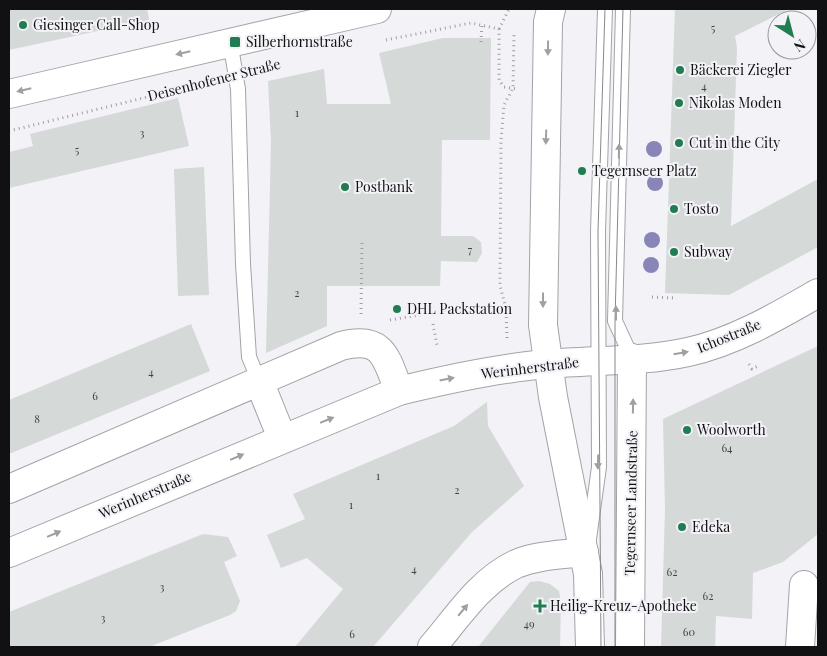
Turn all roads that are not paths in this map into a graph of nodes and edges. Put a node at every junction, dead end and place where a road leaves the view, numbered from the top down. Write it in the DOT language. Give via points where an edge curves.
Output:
graph roads {
  1 [pos="377,9"];
  2 [pos="551,9"];
  3 [pos="605,9"];
  4 [pos="623,9"];
  5 [pos="230,41"];
  6 [pos="9,94"];
  7 [pos="818,293"];
  8 [pos="632,358"];
  9 [pos="598,361"];
  10 [pos="547,364"];
  11 [pos="259,381"];
  12 [pos="400,391"];
  13 [pos="282,438"];
  14 [pos="9,489"];
  15 [pos="9,552"];
  16 [pos="585,557"];
  17 [pos="804,585"];
  18 [pos="432,647"];
  19 [pos="590,647"];
  20 [pos="630,647"];
  21 [pos="800,647"];
  1 -- 5 [label="main road"];
  2 -- 10 [label="main road, one-way" via="548,22 543,325"];
  3 -- 9 [label="lane" via="598,230"];
  8 -- 4 [label="lane, one-way" via="615,321"];
  5 -- 6 [label="main road, one-way"];
  5 -- 11 [label="lane" via="238,89 249,357"];
  8 -- 7 [label="main road, Ichostraße, one-way" via="689,352 717,344"];
  8 -- 9 [label="main road, Werinherstraße"];
  20 -- 8 [label="main road, Tegernseer Landstraße, one-way"];
  9 -- 10 [label="main road, Werinherstraße"];
  9 -- 16 [label="lane, one-way" via="599,467"];
  12 -- 10 [label="main road, Werinherstraße, one-way" via="444,380"];
  10 -- 16 [label="main road"];
  11 -- 12 [label="main road" via="341,346 359,331 385,353"];
  11 -- 13 [label="main road"];
  11 -- 14 [label="main road"];
  13 -- 12 [label="main road, Werinherstraße, one-way"];
  15 -- 13 [label="main road, Werinherstraße, one-way"];
  18 -- 16 [label="main road, one-way" via="478,593 517,564 531,560"];
  16 -- 19 [label="main road"];
  17 -- 21 [label="main road"];
}
